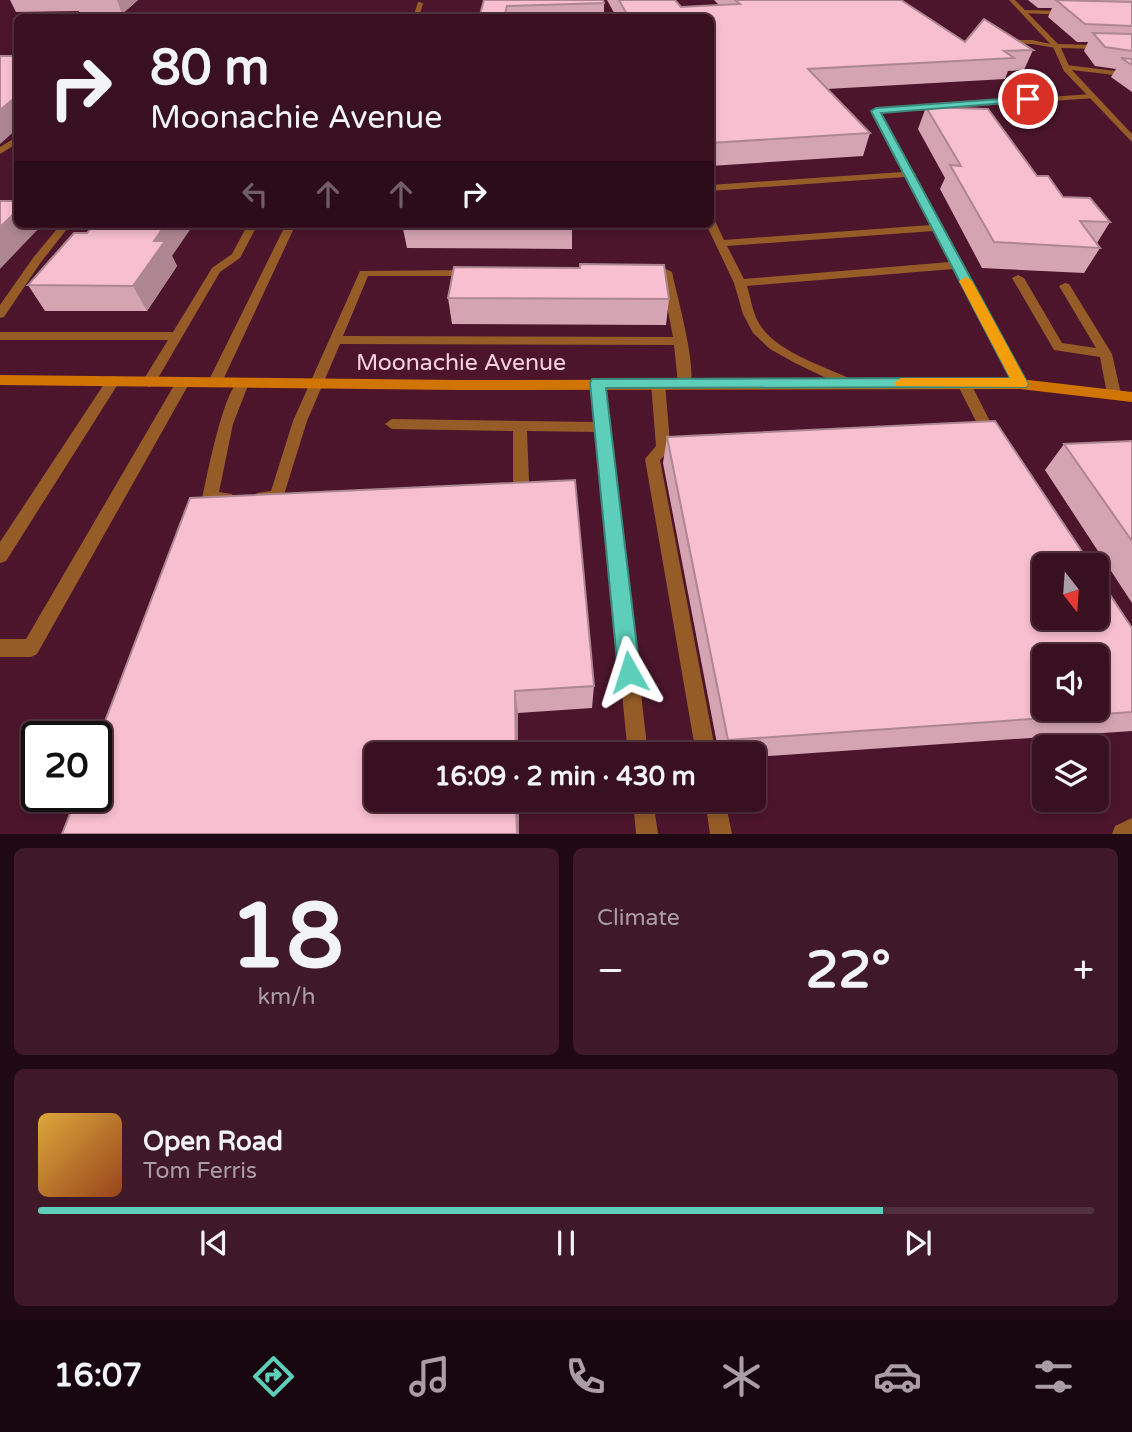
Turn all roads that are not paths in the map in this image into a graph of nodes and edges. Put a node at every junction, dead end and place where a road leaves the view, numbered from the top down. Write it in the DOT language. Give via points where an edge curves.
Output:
graph roads {
  1 [pos="1012,0"];
  2 [pos="420,3"];
  3 [pos="1023,12"];
  4 [pos="1072,13"];
  5 [pos="417,14"];
  6 [pos="1008,42"];
  7 [pos="1056,46"];
  8 [pos="1132,48"];
  9 [pos="1066,67"];
  10 [pos="1132,75"];
  11 [pos="1092,96"];
  12 [pos="1132,139"];
  13 [pos="911,174"];
  14 [pos="714,188"];
  15 [pos="63,228"];
  16 [pos="251,228"];
  17 [pos="289,228"];
  18 [pos="714,228"];
  19 [pos="938,228"];
  20 [pos="721,243"];
  21 [pos="958,265"];
  22 [pos="638,272"];
  23 [pos="488,273"];
  24 [pos="1018,278"];
  25 [pos="740,283"];
  26 [pos="1065,286"];
  27 [pos="0,314"];
  28 [pos="0,336"];
  29 [pos="178,336"];
  30 [pos="334,341"];
  31 [pos="680,341"];
  32 [pos="1106,354"];
  33 [pos="0,380"];
  34 [pos="113,381"];
  35 [pos="149,382"];
  36 [pos="183,382"];
  37 [pos="215,382"];
  38 [pos="242,383"];
  39 [pos="598,383"];
  40 [pos="658,383"];
  41 [pos="685,383"];
  42 [pos="848,383"];
  43 [pos="316,384"];
  44 [pos="964,384"];
  45 [pos="1020,384"];
  46 [pos="1114,394"];
  47 [pos="1132,397"];
  48 [pos="391,424"];
  49 [pos="520,425"];
  50 [pos="603,426"];
  51 [pos="691,447"];
  52 [pos="663,448"];
  53 [pos="1007,449"];
  54 [pos="521,481"];
  55 [pos="0,556"];
  56 [pos="0,648"];
  57 [pos="637,742"];
  58 [pos="704,742"];
  59 [pos="644,812"];
  60 [pos="717,812"];
  61 [pos="1132,829"];
  62 [pos="646,834"];
  63 [pos="721,834"];
  64 [pos="1123,834"];
  1 -- 3 [label="street"];
  2 -- 5 [label="street"];
  3 -- 4 [label="street"];
  3 -- 7 [label="street"];
  6 -- 7 [label="street"];
  7 -- 8 [label="street"];
  7 -- 9 [label="street"];
  9 -- 10 [label="street"];
  9 -- 11 [label="street"];
  11 -- 12 [label="street"];
  11 -- 13 [label="street" via="876,111"];
  13 -- 14 [label="street"];
  13 -- 19 [label="street"];
  15 -- 27 [label="street"];
  16 -- 29 [label="street" via="236,256 216,270"];
  17 -- 37 [label="street"];
  18 -- 20 [label="street"];
  19 -- 20 [label="street"];
  19 -- 21 [label="street"];
  20 -- 25 [label="street"];
  21 -- 25 [label="street"];
  21 -- 45 [label="street"];
  22 -- 31 [label="street" via="666,272"];
  23 -- 30 [label="street" via="364,273"];
  24 -- 32 [label="street" via="1058,347"];
  25 -- 42 [label="street" via="755,328 772,343"];
  26 -- 32 [label="street"];
  28 -- 29 [label="street"];
  29 -- 35 [label="street"];
  30 -- 31 [label="street"];
  30 -- 43 [label="street"];
  31 -- 41 [label="street"];
  32 -- 46 [label="street"];
  33 -- 34 [label="main road, Moonachie Avenue"];
  34 -- 35 [label="main road, Moonachie Avenue"];
  34 -- 55 [label="street"];
  35 -- 36 [label="main road, Moonachie Avenue"];
  36 -- 37 [label="main road, Moonachie Avenue"];
  36 -- 56 [label="street" via="31,648"];
  37 -- 38 [label="main road, Moonachie Avenue"];
  38 -- 43 [label="main road, Moonachie Avenue"];
  38 -- 43 [label="street" via="226,424 210,499 277,496"];
  39 -- 40 [label="main road, Moonachie Avenue"];
  39 -- 43 [label="main road, Moonachie Avenue"];
  39 -- 50 [label="street"];
  40 -- 41 [label="main road, Moonachie Avenue"];
  40 -- 52 [label="street"];
  41 -- 42 [label="main road, Moonachie Avenue"];
  42 -- 44 [label="main road, Moonachie Avenue"];
  44 -- 45 [label="main road, Moonachie Avenue"];
  44 -- 53 [label="street" via="985,438"];
  45 -- 46 [label="main road, Moonachie Avenue"];
  46 -- 47 [label="main road, Moonachie Avenue"];
  48 -- 49 [label="street"];
  49 -- 50 [label="street"];
  49 -- 54 [label="street"];
  50 -- 57 [label="street"];
  51 -- 52 [label="street"];
  52 -- 58 [label="street" via="652,459"];
  59 -- 62 [label="street"];
  60 -- 63 [label="street"];
  61 -- 64 [label="street"];
}
